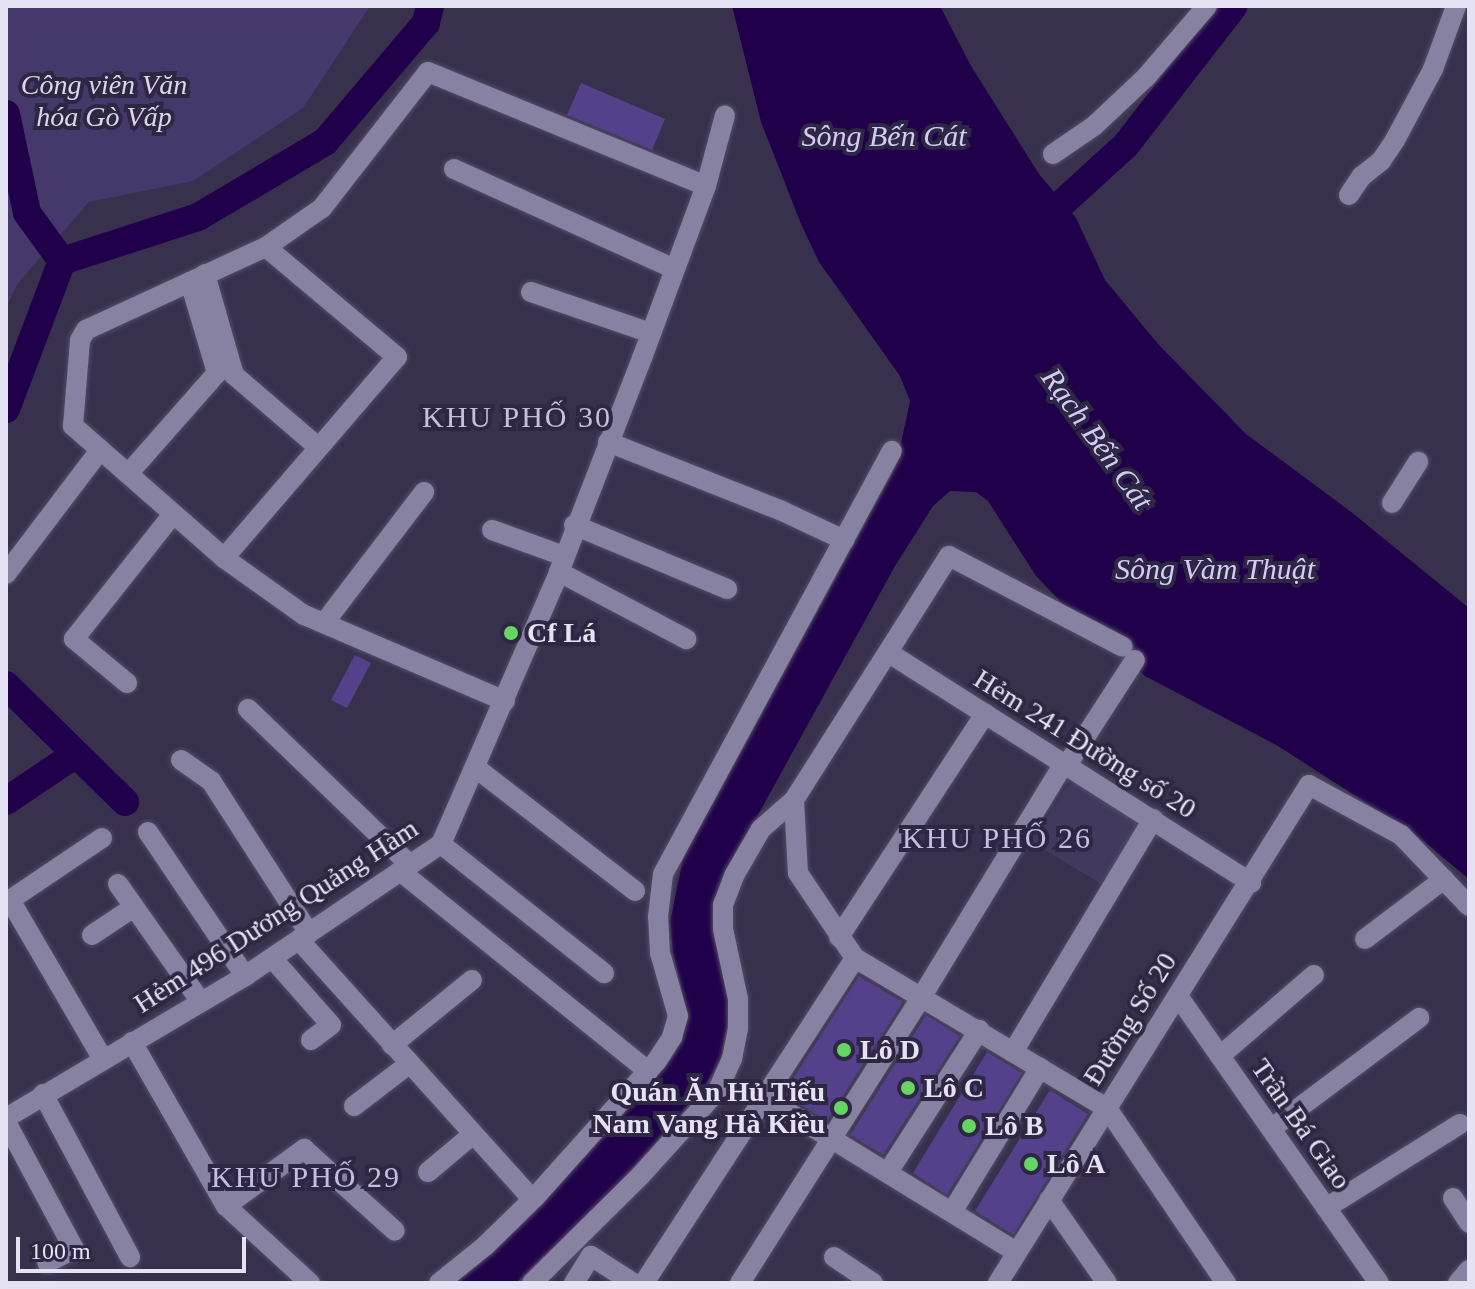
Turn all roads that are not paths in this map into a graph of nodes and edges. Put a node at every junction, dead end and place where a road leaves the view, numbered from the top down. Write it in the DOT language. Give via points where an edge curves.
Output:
graph roads {
  1 [pos="1207,6"];
  2 [pos="1456,6"];
  3 [pos="725,115"];
  4 [pos="1053,154"];
  5 [pos="454,169"];
  6 [pos="706,186"];
  7 [pos="1349,195"];
  8 [pos="266,247"];
  9 [pos="674,269"];
  10 [pos="198,278"];
  11 [pos="531,292"];
  12 [pos="651,333"];
  13 [pos="226,374"];
  14 [pos="608,442"];
  15 [pos="318,447"];
  16 [pos="100,450"];
  17 [pos="892,451"];
  18 [pos="1418,462"];
  19 [pos="128,474"];
  20 [pos="424,492"];
  21 [pos="1392,503"];
  22 [pos="173,514"];
  23 [pos="574,525"];
  24 [pos="492,530"];
  25 [pos="844,540"];
  26 [pos="224,558"];
  27 [pos="562,564"];
  28 [pos="6,574"];
  29 [pos="727,589"];
  30 [pos="324,623"];
  31 [pos="686,639"];
  32 [pos="889,653"];
  33 [pos="127,683"];
  34 [pos="505,701"];
  35 [pos="248,709"];
  36 [pos="985,714"];
  37 [pos="181,760"];
  38 [pos="1066,764"];
  39 [pos="476,768"];
  40 [pos="794,800"];
  41 [pos="1153,819"];
  42 [pos="148,832"];
  43 [pos="102,838"];
  44 [pos="441,844"];
  45 [pos="405,868"];
  46 [pos="1444,879"];
  47 [pos="1251,883"];
  48 [pos="118,884"];
  49 [pos="635,891"];
  50 [pos="1469,906"];
  51 [pos="134,907"];
  52 [pos="92,935"];
  53 [pos="304,937"];
  54 [pos="839,937"];
  55 [pos="1365,939"];
  56 [pos="272,958"];
  57 [pos="855,958"];
  58 [pos="604,973"];
  59 [pos="1314,975"];
  60 [pos="245,976"];
  61 [pos="472,980"];
  62 [pos="922,996"];
  63 [pos="1178,996"];
  64 [pos="201,1002"];
  65 [pos="1419,1018"];
  66 [pos="979,1030"];
  67 [pos="311,1040"];
  68 [pos="132,1042"];
  69 [pos="392,1045"];
  70 [pos="1013,1052"];
  71 [pos="1220,1056"];
  72 [pos="103,1059"];
  73 [pos="409,1064"];
  74 [pos="1040,1068"];
  75 [pos="648,1071"];
  76 [pos="43,1094"];
  77 [pos="765,1098"];
  78 [pos="354,1106"];
  79 [pos="1107,1108"];
  80 [pos="8,1112"];
  81 [pos="1460,1124"];
  82 [pos="1272,1128"];
  83 [pos="472,1135"];
  84 [pos="831,1137"];
  85 [pos="428,1172"];
  86 [pos="888,1172"];
  87 [pos="1453,1198"];
  88 [pos="532,1199"];
  89 [pos="1049,1200"];
  90 [pos="226,1206"];
  91 [pos="1326,1208"];
  92 [pos="952,1212"];
  93 [pos="1469,1223"];
  94 [pos="395,1231"];
  95 [pos="1016,1252"];
  96 [pos="130,1257"];
  97 [pos="834,1257"];
  98 [pos="47,1263"];
  99 [pos="1469,1270"];
  100 [pos="310,1283"];
  101 [pos="439,1283"];
  102 [pos="532,1283"];
  103 [pos="574,1283"];
  104 [pos="633,1283"];
  105 [pos="644,1283"];
  106 [pos="740,1283"];
  107 [pos="873,1283"];
  108 [pos="998,1283"];
  109 [pos="1107,1283"];
  110 [pos="1226,1283"];
  111 [pos="1379,1283"];
  112 [pos="1458,1283"];
  1 -- 4 [label="street" via="1147,76 1094,126"];
  2 -- 7 [label="street" via="1433,69 1395,140"];
  3 -- 6 [label="street, Hẻm 496 Dương Quảng Hàm"];
  5 -- 9 [label="street"];
  6 -- 8 [label="street" via="434,74 424,75 322,208"];
  6 -- 9 [label="street, Hẻm 496 Dương Quảng Hàm"];
  8 -- 10 [label="street"];
  8 -- 15 [label="street" via="397,357"];
  9 -- 12 [label="street, Hẻm 496 Dương Quảng Hàm"];
  10 -- 13 [label="street"];
  10 -- 16 [label="street" via="86,330 80,340 73,426"];
  11 -- 12 [label="street"];
  12 -- 14 [label="street, Hẻm 496 Dương Quảng Hàm"];
  13 -- 15 [label="street"];
  13 -- 19 [label="street"];
  14 -- 23 [label="street, Hẻm 496 Dương Quảng Hàm"];
  14 -- 25 [label="street"];
  15 -- 26 [label="street"];
  16 -- 19 [label="street"];
  16 -- 28 [label="street"];
  17 -- 25 [label="street"];
  18 -- 21 [label="street"];
  19 -- 22 [label="street"];
  20 -- 30 [label="street"];
  22 -- 26 [label="street"];
  22 -- 33 [label="street" via="74,639"];
  23 -- 27 [label="street, Hẻm 496 Dương Quảng Hàm"];
  23 -- 29 [label="street"];
  24 -- 27 [label="street"];
  25 -- 75 [label="street" via="663,874 660,953 678,1016 672,1037"];
  26 -- 30 [label="street" via="304,615"];
  27 -- 31 [label="street"];
  27 -- 34 [label="street, Hẻm 496 Dương Quảng Hàm"];
  30 -- 34 [label="street"];
  32 -- 36 [label="street, Hẻm 241 Đường số 20"];
  32 -- 38 [label="street" via="949,556 1129,654"];
  32 -- 40 [label="street"];
  34 -- 39 [label="street, Hẻm 496 Dương Quảng Hàm"];
  35 -- 45 [label="street"];
  36 -- 38 [label="street, Hẻm 241 Đường số 20"];
  36 -- 54 [label="street"];
  37 -- 53 [label="street" via="211,781"];
  38 -- 41 [label="street, Hẻm 241 Đường số 20"];
  38 -- 62 [label="street"];
  39 -- 44 [label="street, Hẻm 496 Dương Quảng Hàm"];
  39 -- 49 [label="street"];
  40 -- 54 [label="street" via="798,873"];
  40 -- 102 [label="street" via="761,829 723,905 738,1029 718,1090"];
  41 -- 47 [label="street, Hẻm 241 Đường số 20"];
  41 -- 70 [label="street"];
  42 -- 60 [label="street"];
  43 -- 72 [label="street" via="10,900"];
  44 -- 45 [label="street, Hẻm 496 Dương Quảng Hàm"];
  44 -- 58 [label="street"];
  45 -- 53 [label="street, Hẻm 496 Dương Quảng Hàm"];
  45 -- 75 [label="street"];
  46 -- 47 [label="street, Đường Số 20" via="1401,835 1309,785"];
  46 -- 50 [label="street"];
  46 -- 55 [label="street"];
  47 -- 63 [label="street, Đường Số 20"];
  48 -- 51 [label="street"];
  51 -- 52 [label="street"];
  51 -- 64 [label="street"];
  53 -- 56 [label="street, Hẻm 496 Dương Quảng Hàm"];
  53 -- 69 [label="street"];
  54 -- 57 [label="street"];
  56 -- 60 [label="street, Hẻm 496 Dương Quảng Hàm"];
  56 -- 67 [label="street" via="331,1025"];
  57 -- 62 [label="street"];
  57 -- 77 [label="street"];
  59 -- 71 [label="street"];
  60 -- 64 [label="street, Hẻm 496 Dương Quảng Hàm"];
  61 -- 69 [label="street"];
  62 -- 66 [label="street"];
  62 -- 84 [label="street"];
  63 -- 71 [label="street, Trần Bá Giao"];
  63 -- 79 [label="street, Đường Số 20"];
  64 -- 68 [label="street, Hẻm 496 Dương Quảng Hàm"];
  65 -- 82 [label="street"];
  66 -- 70 [label="street"];
  66 -- 86 [label="street"];
  68 -- 72 [label="street, Hẻm 496 Dương Quảng Hàm"];
  68 -- 90 [label="street"];
  69 -- 73 [label="street"];
  70 -- 74 [label="street"];
  71 -- 82 [label="street, Trần Bá Giao"];
  72 -- 76 [label="street, Hẻm 496 Dương Quảng Hàm"];
  73 -- 78 [label="street"];
  73 -- 83 [label="street"];
  74 -- 79 [label="street"];
  74 -- 92 [label="street"];
  75 -- 88 [label="street"];
  76 -- 80 [label="street, Hẻm 496 Dương Quảng Hàm"];
  76 -- 96 [label="street"];
  77 -- 84 [label="street"];
  77 -- 105 [label="street"];
  79 -- 89 [label="street, Đường Số 20"];
  79 -- 110 [label="street"];
  80 -- 98 [label="street" via="74,1249"];
  81 -- 91 [label="street"];
  82 -- 91 [label="street, Trần Bá Giao"];
  83 -- 85 [label="street"];
  83 -- 88 [label="street"];
  84 -- 86 [label="street"];
  84 -- 106 [label="street"];
  86 -- 92 [label="street"];
  87 -- 93 [label="street"];
  88 -- 101 [label="street"];
  89 -- 95 [label="street, Đường Số 20"];
  89 -- 109 [label="street"];
  90 -- 94 [label="street" via="304,1149"];
  90 -- 100 [label="street"];
  91 -- 111 [label="street, Trần Bá Giao"];
  92 -- 95 [label="street"];
  95 -- 108 [label="street, Đường Số 20"];
  97 -- 107 [label="street"];
  99 -- 112 [label="street"];
  103 -- 104 [label="street" via="591,1256"];
}
